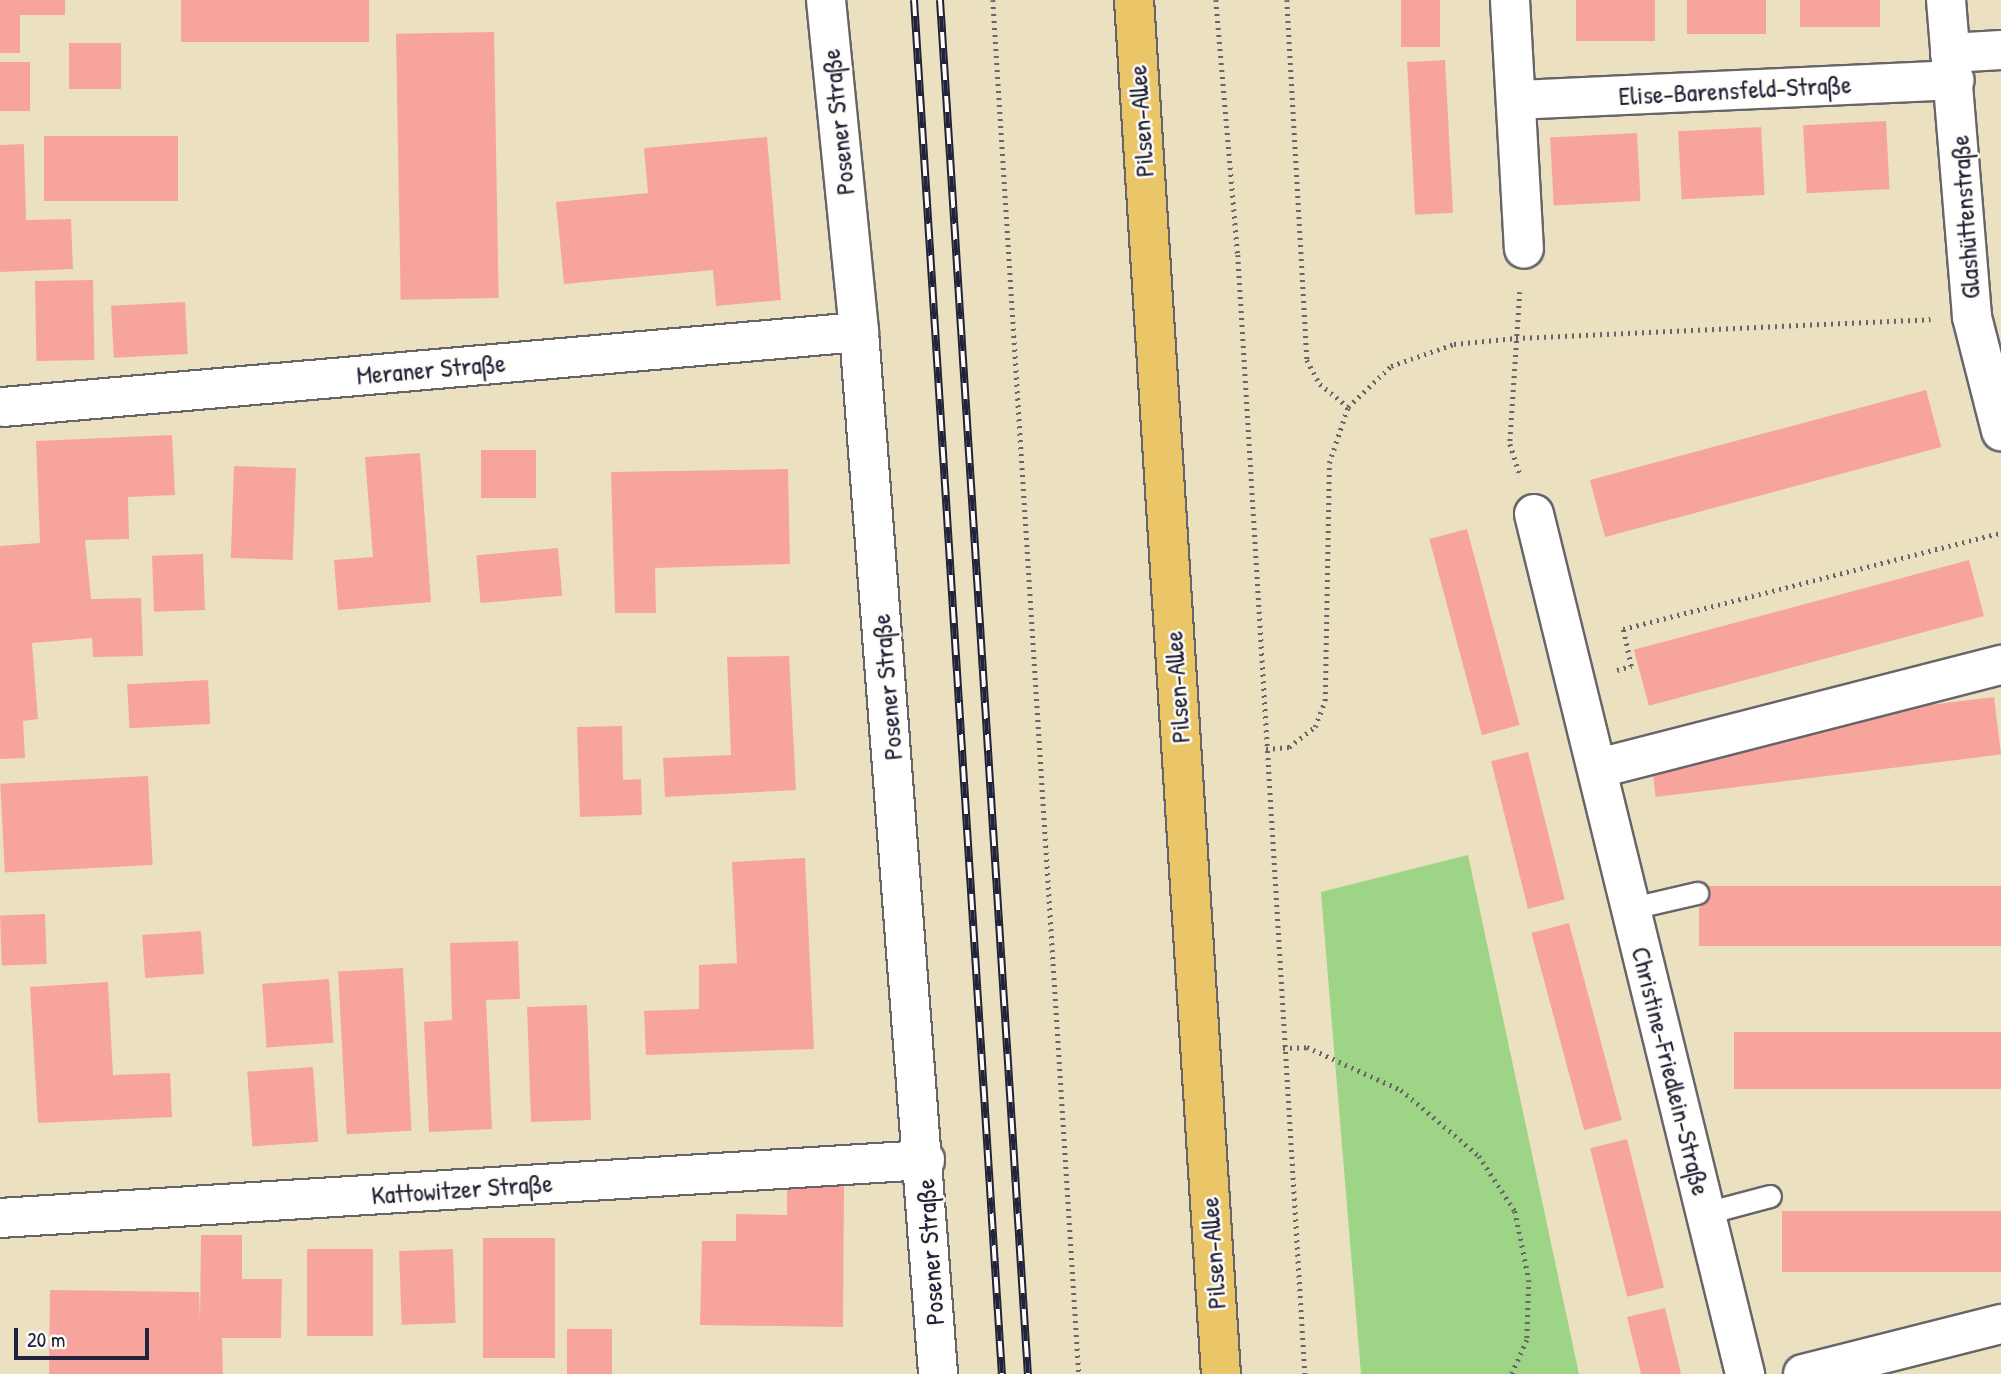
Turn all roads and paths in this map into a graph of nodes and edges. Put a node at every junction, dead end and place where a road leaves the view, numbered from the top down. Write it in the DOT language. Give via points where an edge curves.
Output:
graph roads {
  1 [pos="826,0"];
  2 [pos="993,0"];
  3 [pos="1134,0"];
  4 [pos="1216,0"];
  5 [pos="1287,0"];
  6 [pos="1510,0"];
  7 [pos="1946,0"];
  8 [pos="2001,50"];
  9 [pos="1952,67"];
  10 [pos="1516,100"];
  11 [pos="1524,249"];
  12 [pos="1972,317"];
  13 [pos="859,332"];
  14 [pos="1516,338"];
  15 [pos="1348,407"];
  16 [pos="1,412"];
  17 [pos="2001,432"];
  18 [pos="1534,514"];
  19 [pos="2001,533"];
  20 [pos="2001,665"];
  21 [pos="1631,666"];
  22 [pos="1266,749"];
  23 [pos="1600,768"];
  24 [pos="1697,893"];
  25 [pos="1632,908"];
  26 [pos="1283,1048"];
  27 [pos="925,1160"];
  28 [pos="1770,1196"];
  29 [pos="1706,1213"];
  30 [pos="0,1218"];
  31 [pos="2001,1324"];
  32 [pos="938,1374"];
  33 [pos="1079,1374"];
  34 [pos="1221,1374"];
  35 [pos="1305,1374"];
  36 [pos="1512,1374"];
  37 [pos="1745,1374"];
  38 [pos="1803,1374"];
  1 -- 13 [label="street, Posener Straße"];
  2 -- 33 [label="path"];
  3 -- 34 [label="main road, Pilsen-Allee"];
  4 -- 22 [label="path" via="1238,255"];
  5 -- 15 [label="path" via="1307,360 1320,384"];
  6 -- 10 [label="street"];
  7 -- 9 [label="street, Glashüttenstraße"];
  8 -- 9 [label="street, Elise-Barensfeld-Straße"];
  9 -- 10 [label="street, Elise-Barensfeld-Straße"];
  9 -- 12 [label="street, Glashüttenstraße"];
  10 -- 11 [label="street"];
  11 -- 14 [label="path"];
  12 -- 14 [label="path"];
  12 -- 17 [label="street, Glashüttenstraße"];
  13 -- 16 [label="street, Meraner Straße"];
  13 -- 27 [label="street, Posener Straße"];
  14 -- 15 [label="path" via="1454,344 1391,366"];
  14 -- 18 [label="path" via="1510,444"];
  15 -- 22 [label="path" via="1329,463 1324,510 1325,701 1315,727 1289,747"];
  18 -- 23 [label="street, Christine-Friedlein-Straße"];
  19 -- 21 [label="path" via="1622,629"];
  20 -- 23 [label="street"];
  22 -- 26 [label="path"];
  23 -- 25 [label="street, Christine-Friedlein-Straße"];
  24 -- 25 [label="lane"];
  25 -- 29 [label="street, Christine-Friedlein-Straße"];
  26 -- 35 [label="path"];
  26 -- 36 [label="path" via="1307,1047 1401,1090 1479,1156 1514,1211 1529,1280 1527,1340"];
  27 -- 30 [label="street, Kattowitzer Straße"];
  27 -- 32 [label="street, Posener Straße"];
  28 -- 29 [label="lane"];
  29 -- 37 [label="street, Christine-Friedlein-Straße"];
  31 -- 38 [label="street"];
}
